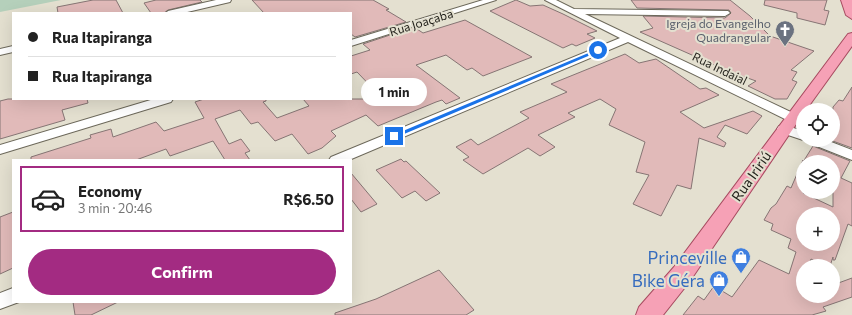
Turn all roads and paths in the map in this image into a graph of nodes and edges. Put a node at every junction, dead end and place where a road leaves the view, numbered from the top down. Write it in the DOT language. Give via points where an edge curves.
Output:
graph roads {
  1 [pos="227,0"];
  2 [pos="492,0"];
  3 [pos="549,0"];
  4 [pos="847,0"];
  5 [pos="572,11"];
  6 [pos="175,12"];
  7 [pos="725,14"];
  8 [pos="852,15"];
  9 [pos="852,37"];
  10 [pos="628,38"];
  11 [pos="352,43"];
  12 [pos="12,49"];
  13 [pos="0,52"];
  14 [pos="164,100"];
  15 [pos="788,123"];
  16 [pos="796,130"];
  17 [pos="833,147"];
  18 [pos="0,150"];
  19 [pos="852,154"];
  20 [pos="338,159"];
  21 [pos="12,296"];
  22 [pos="0,301"];
  23 [pos="648,315"];
  1 -- 6 [label="street"];
  2 -- 11 [label="street, Rua Joaçaba"];
  3 -- 5 [label="street, Rua Indaial"];
  4 -- 8 [label="main road"];
  5 -- 7 [label="street"];
  5 -- 10 [label="street, Rua Indaial"];
  9 -- 15 [label="main road, Rua Iririú"];
  10 -- 15 [label="street, Rua Indaial"];
  10 -- 20 [label="street"];
  12 -- 13 [label="street"];
  14 -- 18 [label="street"];
  15 -- 16 [label="street, Rua Indaial"];
  15 -- 23 [label="main road, Rua Iririú" via="682,274"];
  17 -- 19 [label="street"];
  21 -- 22 [label="street"];
}
